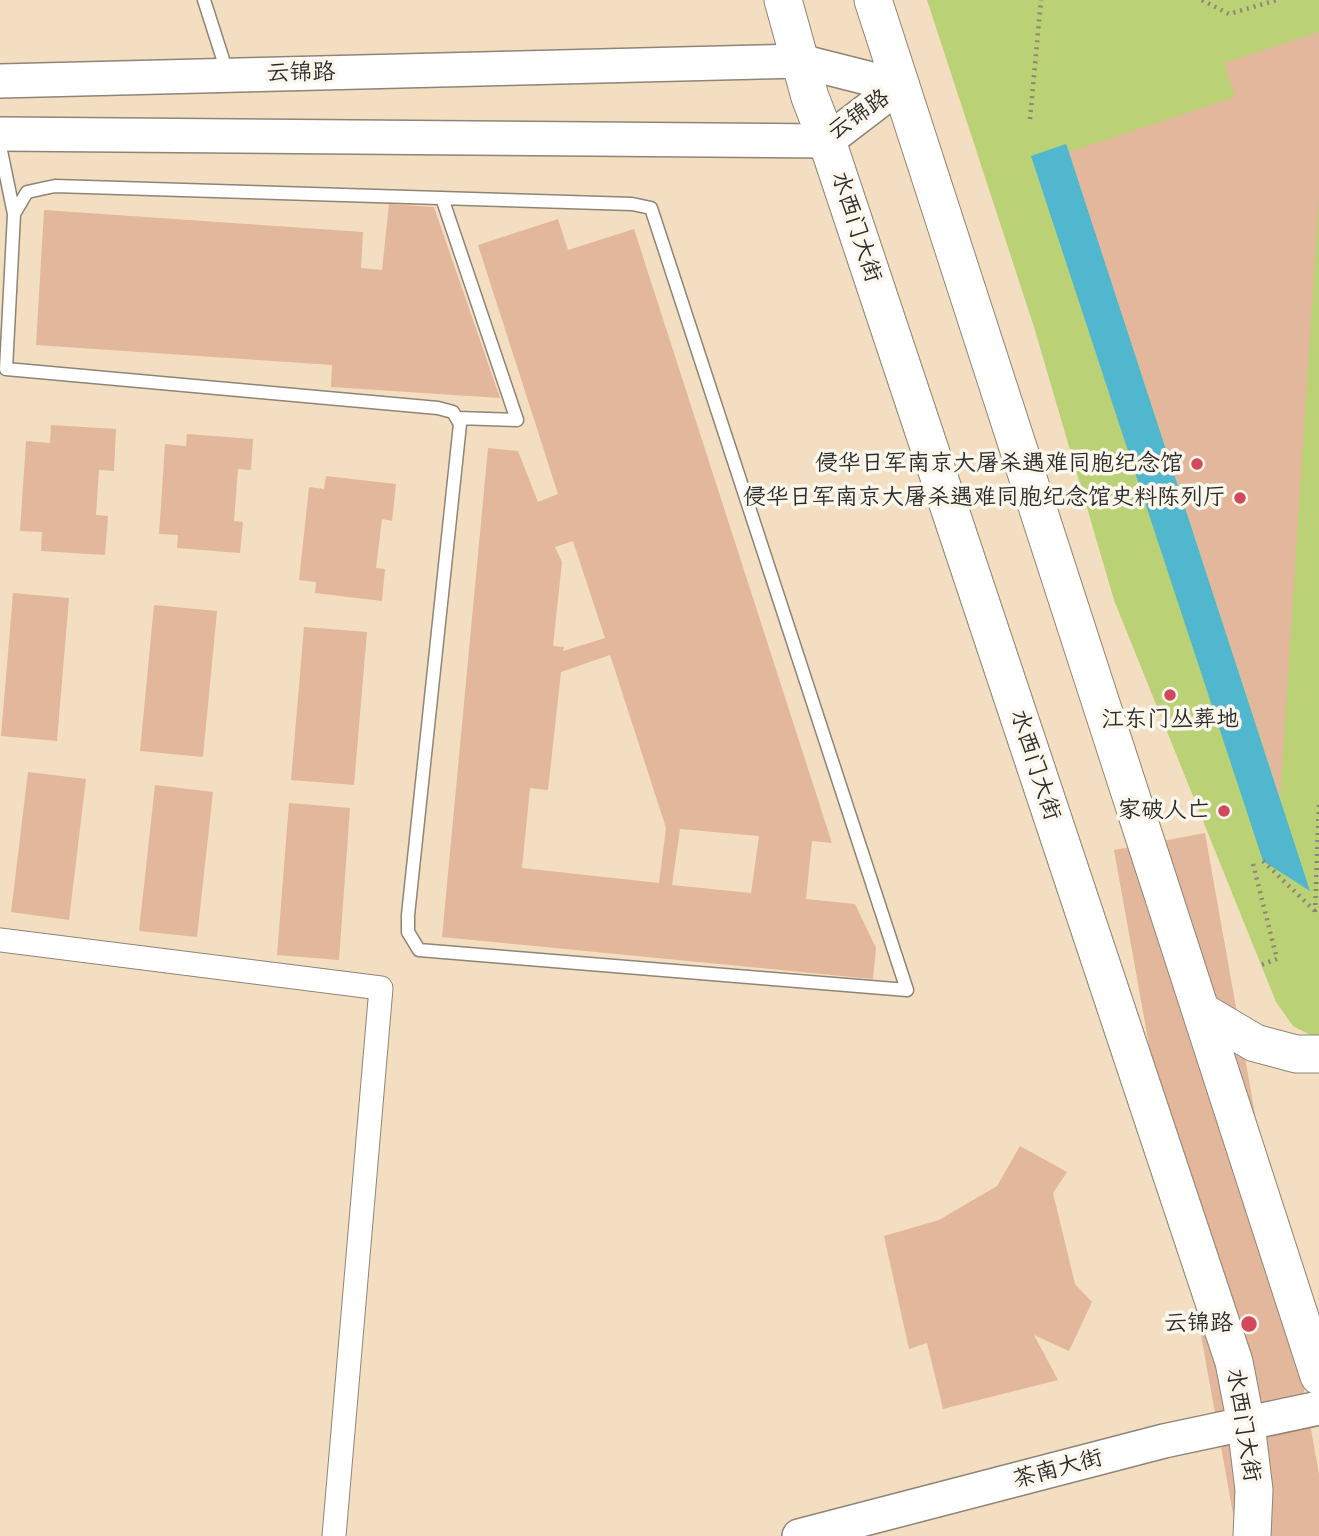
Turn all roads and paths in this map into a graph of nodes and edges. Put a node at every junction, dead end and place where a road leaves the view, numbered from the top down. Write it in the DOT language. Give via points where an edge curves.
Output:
graph roads {
  1 [pos="204,0"];
  2 [pos="783,0"];
  3 [pos="873,0"];
  4 [pos="1041,0"];
  5 [pos="1202,0"];
  6 [pos="1277,0"];
  7 [pos="800,61"];
  8 [pos="228,75"];
  9 [pos="0,81"];
  10 [pos="899,86"];
  11 [pos="1030,119"];
  12 [pos="0,134"];
  13 [pos="828,141"];
  14 [pos="0,146"];
  15 [pos="442,198"];
  16 [pos="14,214"];
  17 [pos="3,373"];
  18 [pos="457,418"];
  19 [pos="1319,803"];
  20 [pos="1263,861"];
  21 [pos="1252,864"];
  22 [pos="0,940"];
  23 [pos="1261,964"];
  24 [pos="1200,1011"];
  25 [pos="1319,1054"];
  26 [pos="1319,1376"];
  27 [pos="1319,1408"];
  28 [pos="1246,1424"];
  29 [pos="334,1536"];
  30 [pos="799,1536"];
  31 [pos="1252,1536"];
  1 -- 8 [label="lane"];
  2 -- 7 [label="main road, 水西门大街"];
  3 -- 10 [label="main road"];
  4 -- 11 [label="path"];
  5 -- 6 [label="path" via="1229,14"];
  7 -- 8 [label="street, 云锦路"];
  7 -- 10 [label="street, 云锦路"];
  7 -- 13 [label="main road, 水西门大街"];
  8 -- 9 [label="street, 云锦路"];
  10 -- 13 [label="street, 云锦路"];
  10 -- 24 [label="main road"];
  12 -- 13 [label="street, 云锦路"];
  13 -- 28 [label="main road, 水西门大街" via="1234,1362"];
  14 -- 16 [label="lane"];
  15 -- 16 [label="lane" via="55,186 27,192"];
  15 -- 18 [label="lane" via="517,420"];
  15 -- 18 [label="lane" via="651,208 907,990 419,950 408,932 408,915 460,424"];
  16 -- 17 [label="lane"];
  17 -- 18 [label="lane" via="438,408"];
  19 -- 20 [label="path" via="1315,912"];
  21 -- 23 [label="path" via="1277,959"];
  22 -- 29 [label="street" via="381,988"];
  24 -- 25 [label="main road" via="1255,1043 1296,1054"];
  24 -- 26 [label="main road"];
  27 -- 28 [label="street, 茶南大街"];
  28 -- 30 [label="street, 茶南大街"];
  28 -- 31 [label="main road, 水西门大街" via="1254,1490"];
}
